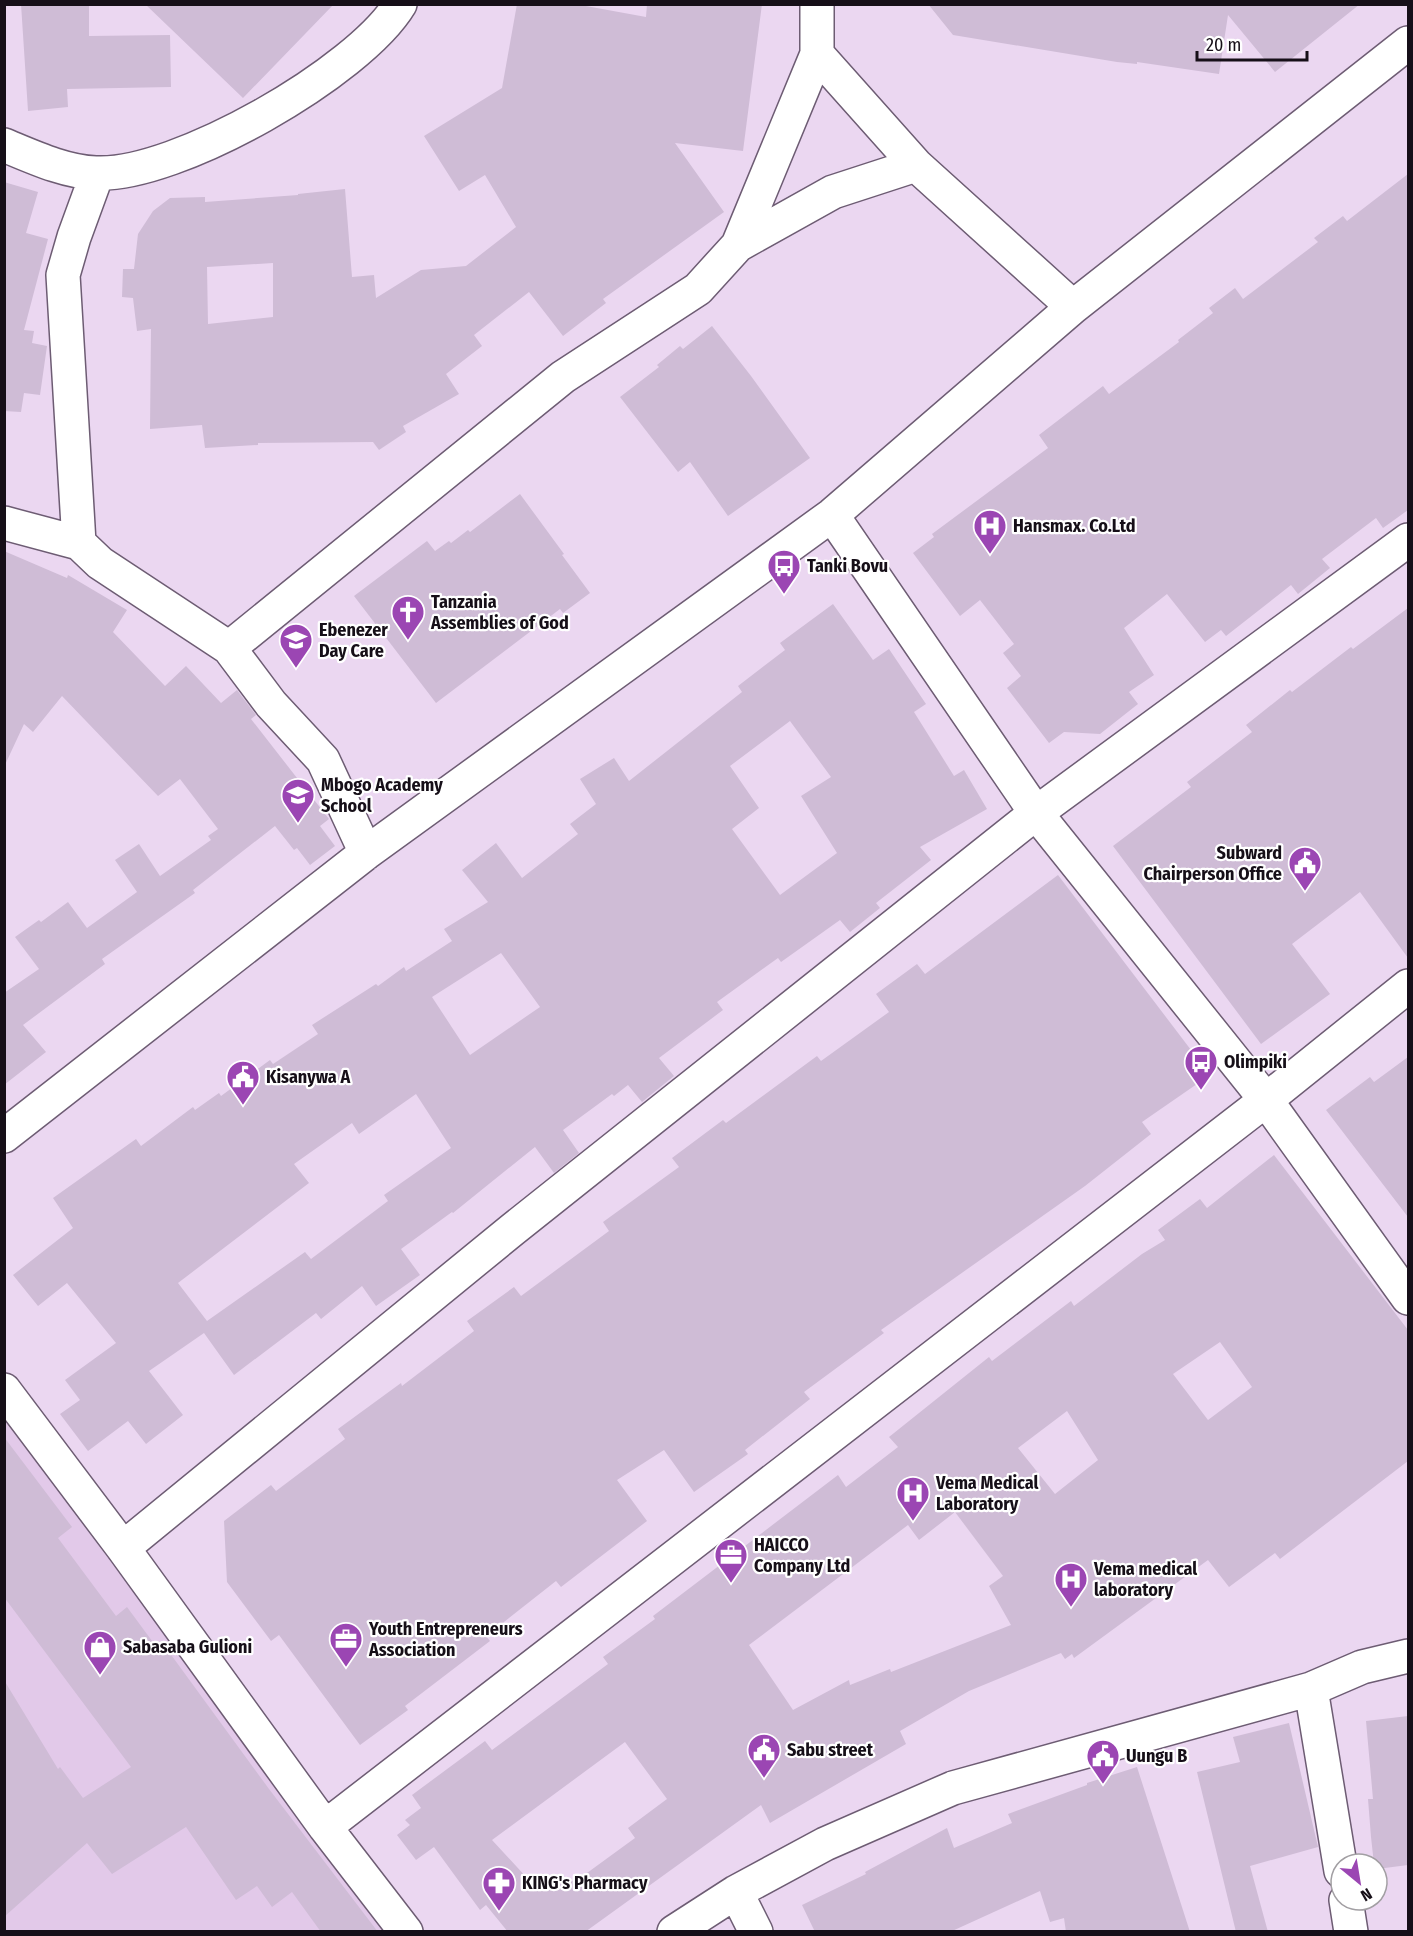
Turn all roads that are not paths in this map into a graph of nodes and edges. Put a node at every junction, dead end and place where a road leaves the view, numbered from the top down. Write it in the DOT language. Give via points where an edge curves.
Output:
graph roads {
  1 [pos="400,4"];
  2 [pos="817,4"];
  3 [pos="1408,43"];
  4 [pos="817,54"];
  5 [pos="4,146"];
  6 [pos="916,165"];
  7 [pos="97,174"];
  8 [pos="738,245"];
  9 [pos="1073,307"];
  10 [pos="832,514"];
  11 [pos="4,523"];
  12 [pos="1408,540"];
  13 [pos="79,543"];
  14 [pos="229,648"];
  15 [pos="1036,813"];
  16 [pos="366,853"];
  17 [pos="1408,986"];
  18 [pos="1266,1100"];
  19 [pos="4,1136"];
  20 [pos="1408,1298"];
  21 [pos="4,1390"];
  22 [pos="123,1548"];
  23 [pos="1408,1656"];
  24 [pos="1311,1689"];
  25 [pos="325,1827"];
  26 [pos="1338,1852"];
  27 [pos="736,1892"];
  28 [pos="1348,1912"];
  29 [pos="406,1932"];
  30 [pos="674,1932"];
  31 [pos="756,1932"];
  32 [pos="1351,1932"];
  1 -- 7 [label="street" via="393,17 349,60 252,122 148,165"];
  2 -- 4 [label="street"];
  3 -- 9 [label="street"];
  4 -- 6 [label="street"];
  4 -- 8 [label="street"];
  5 -- 7 [label="street" via="73,171"];
  6 -- 8 [label="street" via="833,192"];
  6 -- 9 [label="street"];
  7 -- 13 [label="street" via="63,275"];
  8 -- 14 [label="street" via="698,289 563,377"];
  9 -- 10 [label="street"];
  10 -- 15 [label="street"];
  10 -- 16 [label="street"];
  11 -- 13 [label="street"];
  12 -- 15 [label="street"];
  13 -- 14 [label="street" via="100,563"];
  14 -- 16 [label="street" via="271,704 323,760"];
  15 -- 18 [label="street"];
  15 -- 22 [label="street" via="512,1230"];
  16 -- 19 [label="street"];
  17 -- 18 [label="street"];
  18 -- 20 [label="street"];
  18 -- 25 [label="street"];
  21 -- 22 [label="street"];
  22 -- 25 [label="street"];
  23 -- 24 [label="street" via="1362,1668"];
  24 -- 26 [label="street"];
  24 -- 27 [label="street" via="953,1788 825,1844"];
  25 -- 29 [label="street"];
  27 -- 30 [label="street"];
  27 -- 31 [label="street"];
  28 -- 32 [label="street"];
}
